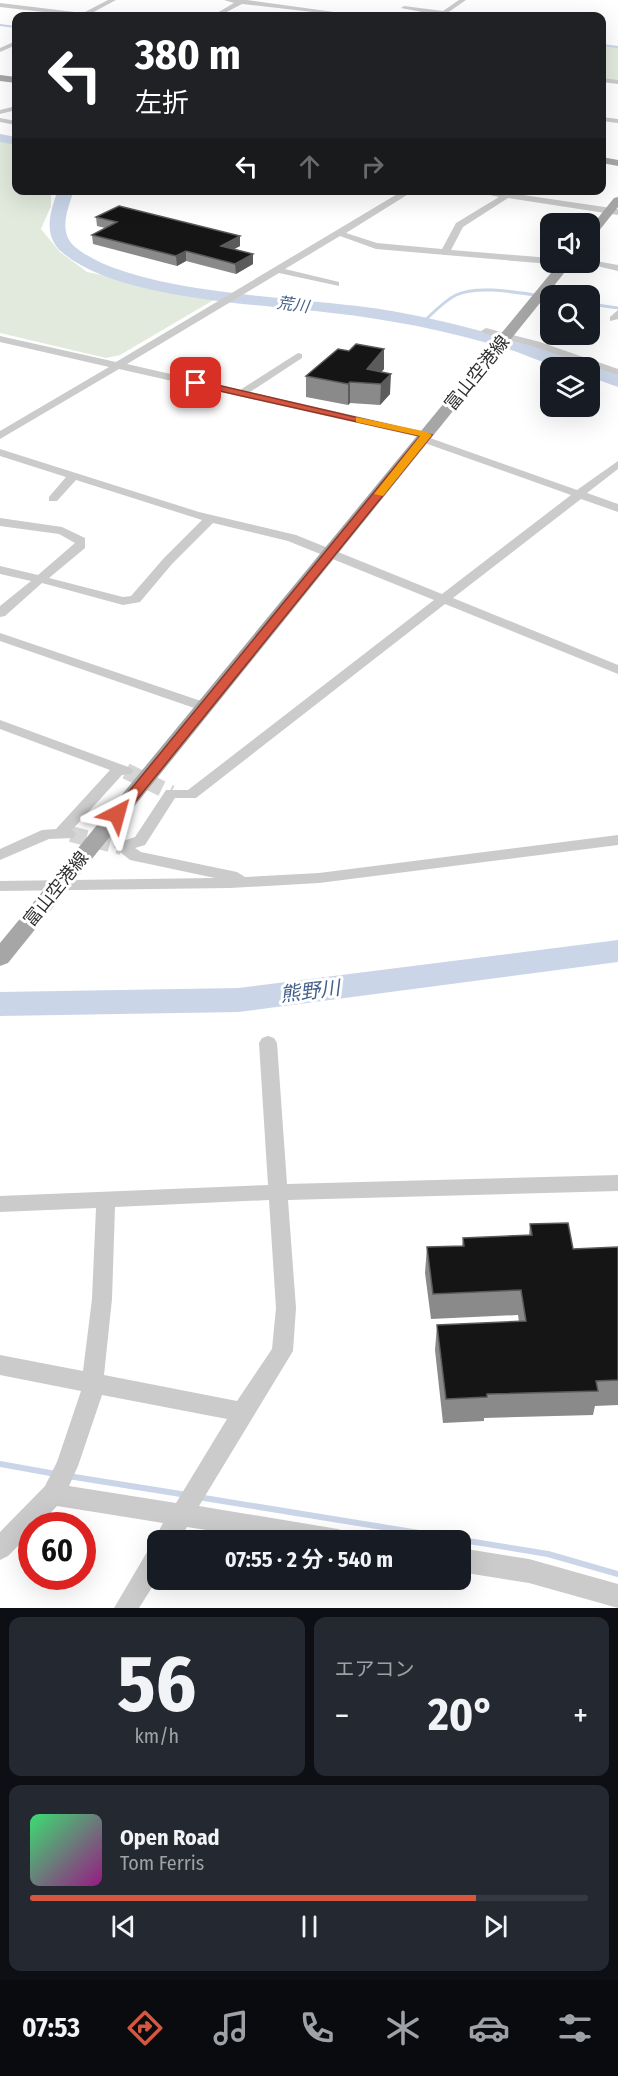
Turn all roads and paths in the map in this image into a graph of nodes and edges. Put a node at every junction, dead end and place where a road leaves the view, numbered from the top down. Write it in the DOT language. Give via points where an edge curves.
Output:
graph roads {
  1 [pos="113,0"];
  2 [pos="228,0"];
  3 [pos="463,0"];
  4 [pos="243,1"];
  5 [pos="0,5"];
  6 [pos="404,8"];
  7 [pos="51,12"];
  8 [pos="88,12"];
  9 [pos="222,12"];
  10 [pos="329,12"];
  11 [pos="426,12"];
  12 [pos="447,12"];
  13 [pos="0,51"];
  14 [pos="8,54"];
  15 [pos="403,195"];
  16 [pos="500,195"];
  17 [pos="506,196"];
  18 [pos="618,200"];
  19 [pos="613,212"];
  20 [pos="600,225"];
  21 [pos="339,233"];
  22 [pos="445,252"];
  23 [pos="540,260"];
  24 [pos="600,265"];
  25 [pos="618,268"];
  26 [pos="277,270"];
  27 [pos="558,273"];
  28 [pos="336,284"];
  29 [pos="486,331"];
  30 [pos="0,339"];
  31 [pos="504,340"];
  32 [pos="298,356"];
  33 [pos="118,365"];
  34 [pos="618,372"];
  35 [pos="242,393"];
  36 [pos="0,436"];
  37 [pos="425,437"];
  38 [pos="0,452"];
  39 [pos="618,464"];
  40 [pos="73,476"];
  41 [pos="579,494"];
  42 [pos="54,499"];
  43 [pos="618,508"];
  44 [pos="210,519"];
  45 [pos="0,522"];
  46 [pos="330,553"];
  47 [pos="0,570"];
  48 [pos="39,579"];
  49 [pos="444,600"];
  50 [pos="0,613"];
  51 [pos="0,637"];
  52 [pos="618,670"];
  53 [pos="205,707"];
  54 [pos="0,724"];
  55 [pos="618,840"];
  56 [pos="0,855"];
  57 [pos="252,882"];
  58 [pos="0,886"];
  59 [pos="55,891"];
  60 [pos="0,958"];
  61 [pos="268,1043"];
  62 [pos="618,1183"];
  63 [pos="279,1192"];
  64 [pos="106,1199"];
  65 [pos="0,1204"];
  66 [pos="0,1365"];
  67 [pos="94,1384"];
  68 [pos="242,1412"];
  69 [pos="53,1494"];
  70 [pos="181,1515"];
  71 [pos="172,1530"];
  72 [pos="275,1530"];
  73 [pos="0,1548"];
  74 [pos="471,1562"];
  75 [pos="147,1573"];
  76 [pos="618,1596"];
  77 [pos="126,1608"];
  1 -- 8 [label="street"];
  2 -- 4 [label="street"];
  3 -- 12 [label="street"];
  4 -- 9 [label="street"];
  4 -- 10 [label="street"];
  5 -- 7 [label="street"];
  6 -- 11 [label="street"];
  13 -- 14 [label="street"];
  15 -- 21 [label="street"];
  16 -- 17 [label="street"];
  17 -- 19 [label="street"];
  17 -- 22 [label="street" via="459,225"];
  18 -- 19 [label="main road"];
  19 -- 20 [label="main road"];
  21 -- 22 [label="street" via="376,246"];
  21 -- 26 [label="street"];
  22 -- 23 [label="street"];
  24 -- 25 [label="street"];
  26 -- 28 [label="street"];
  26 -- 33 [label="street"];
  27 -- 31 [label="main road, 富山空港線"];
  29 -- 31 [label="street"];
  30 -- 33 [label="street"];
  31 -- 34 [label="street"];
  31 -- 37 [label="main road, 富山空港線"];
  32 -- 35 [label="street"];
  33 -- 35 [label="street"];
  33 -- 36 [label="street"];
  35 -- 37 [label="street"];
  37 -- 41 [label="street"];
  37 -- 46 [label="main road, 富山空港線"];
  38 -- 40 [label="street"];
  39 -- 41 [label="street"];
  40 -- 42 [label="street"];
  40 -- 44 [label="street"];
  41 -- 43 [label="street"];
  41 -- 49 [label="street"];
  44 -- 46 [label="street" via="292,538"];
  44 -- 48 [label="street" via="135,598 123,601"];
  45 -- 48 [label="street" via="62,531 81,541"];
  46 -- 49 [label="street"];
  46 -- 53 [label="main road, 富山空港線"];
  47 -- 48 [label="street"];
  48 -- 50 [label="street"];
  49 -- 52 [label="street"];
  49 -- 57 [label="street" via="191,795 171,793 140,841 122,848 136,856"];
  51 -- 53 [label="street"];
  53 -- 59 [label="main road, 富山空港線"];
  54 -- 56 [label="street" via="123,770 65,835 48,834"];
  55 -- 57 [label="street" via="319,878"];
  57 -- 59 [label="street"];
  58 -- 59 [label="street"];
  59 -- 60 [label="main road, 富山空港線"];
  61 -- 63 [label="street"];
  62 -- 63 [label="street"];
  63 -- 64 [label="street"];
  63 -- 68 [label="street" via="286,1308 282,1351"];
  64 -- 65 [label="street"];
  64 -- 67 [label="street"];
  66 -- 67 [label="street"];
  67 -- 68 [label="street"];
  67 -- 69 [label="street" via="67,1467"];
  68 -- 70 [label="street"];
  69 -- 70 [label="street"];
  69 -- 73 [label="street"];
  70 -- 71 [label="street"];
  70 -- 72 [label="street"];
  74 -- 76 [label="street" via="530,1571"];
  75 -- 77 [label="street"];
}
